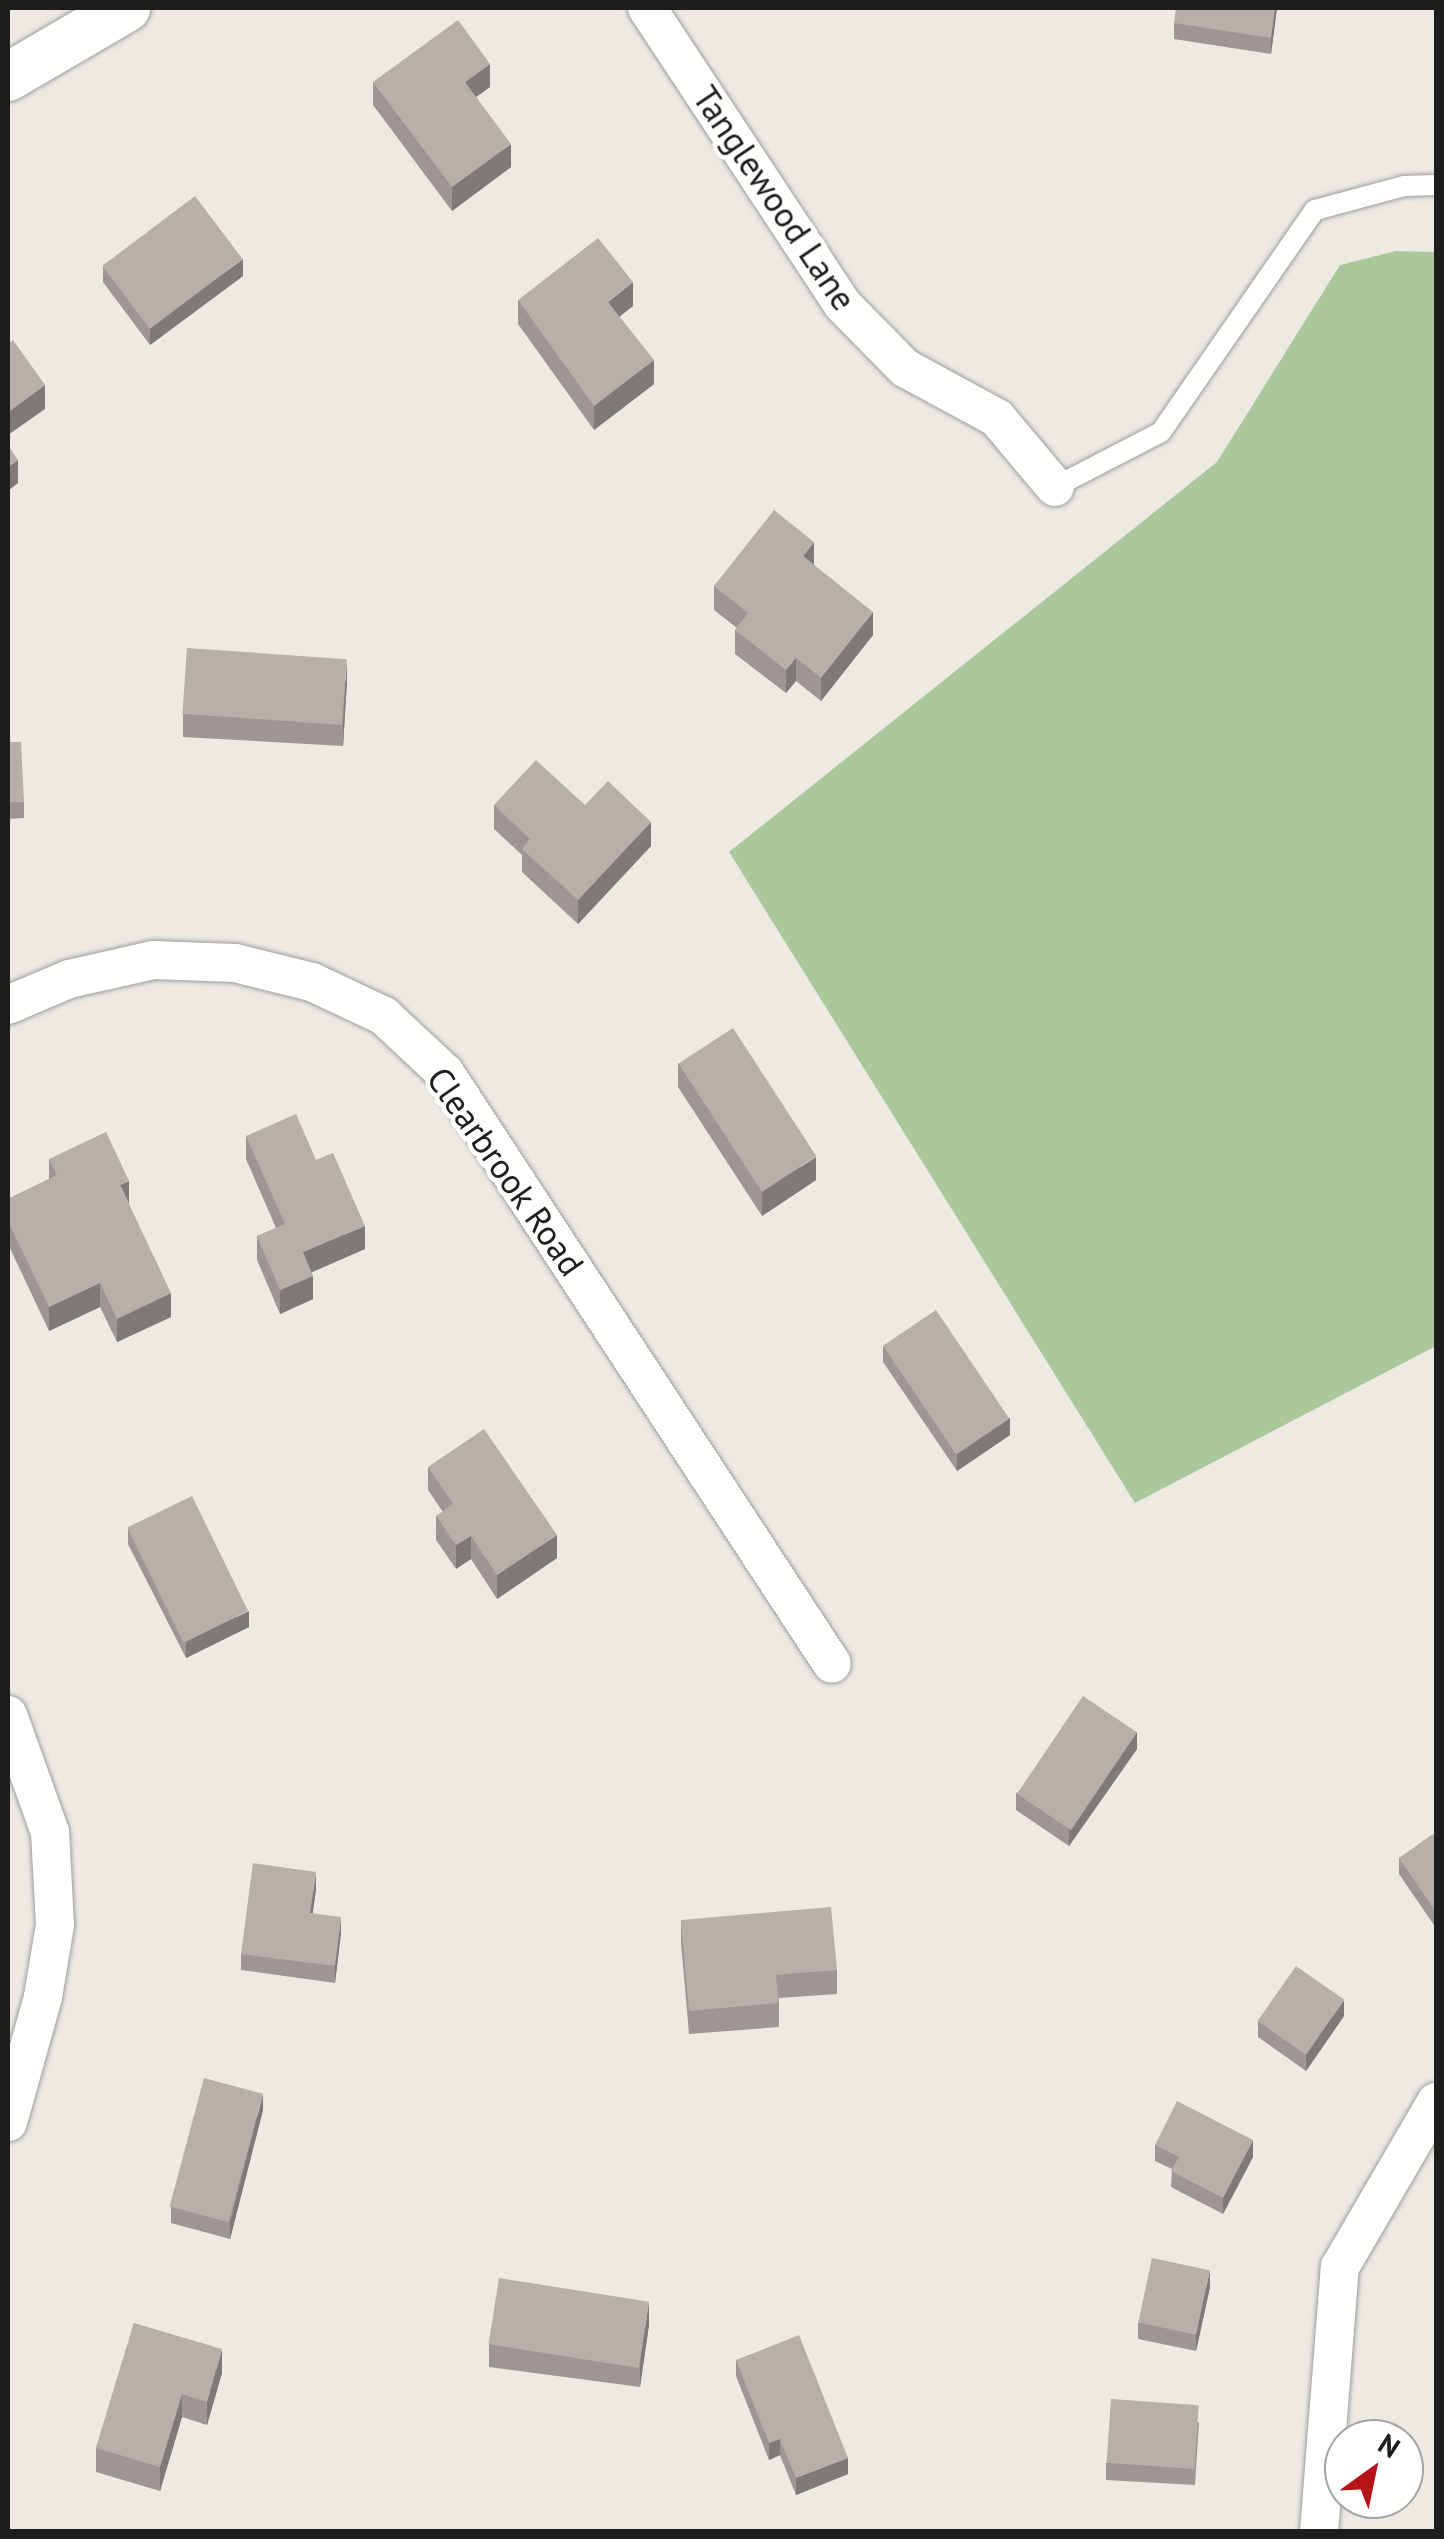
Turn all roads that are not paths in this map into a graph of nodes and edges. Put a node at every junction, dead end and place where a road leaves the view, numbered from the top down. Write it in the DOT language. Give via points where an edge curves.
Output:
graph roads {
  1 [pos="126,8"];
  2 [pos="647,8"];
  3 [pos="8,77"];
  4 [pos="1436,185"];
  5 [pos="1055,487"];
  6 [pos="8,1005"];
  7 [pos="832,1664"];
  8 [pos="8,1715"];
  9 [pos="1436,2102"];
  10 [pos="8,2122"];
  11 [pos="1319,2532"];
  1 -- 3 [label="street"];
  2 -- 5 [label="street, Tanglewood Lane" via="842,304 906,368 997,418"];
  4 -- 5 [label="lane" via="1404,186 1315,210 1161,432"];
  6 -- 7 [label="street, Clearbrook Road" via="69,979 154,960 254,968 312,982 384,1016 445,1073"];
  8 -- 10 [label="street" via="50,1832 55,1924 43,1997"];
  9 -- 11 [label="street" via="1340,2267"];
}
